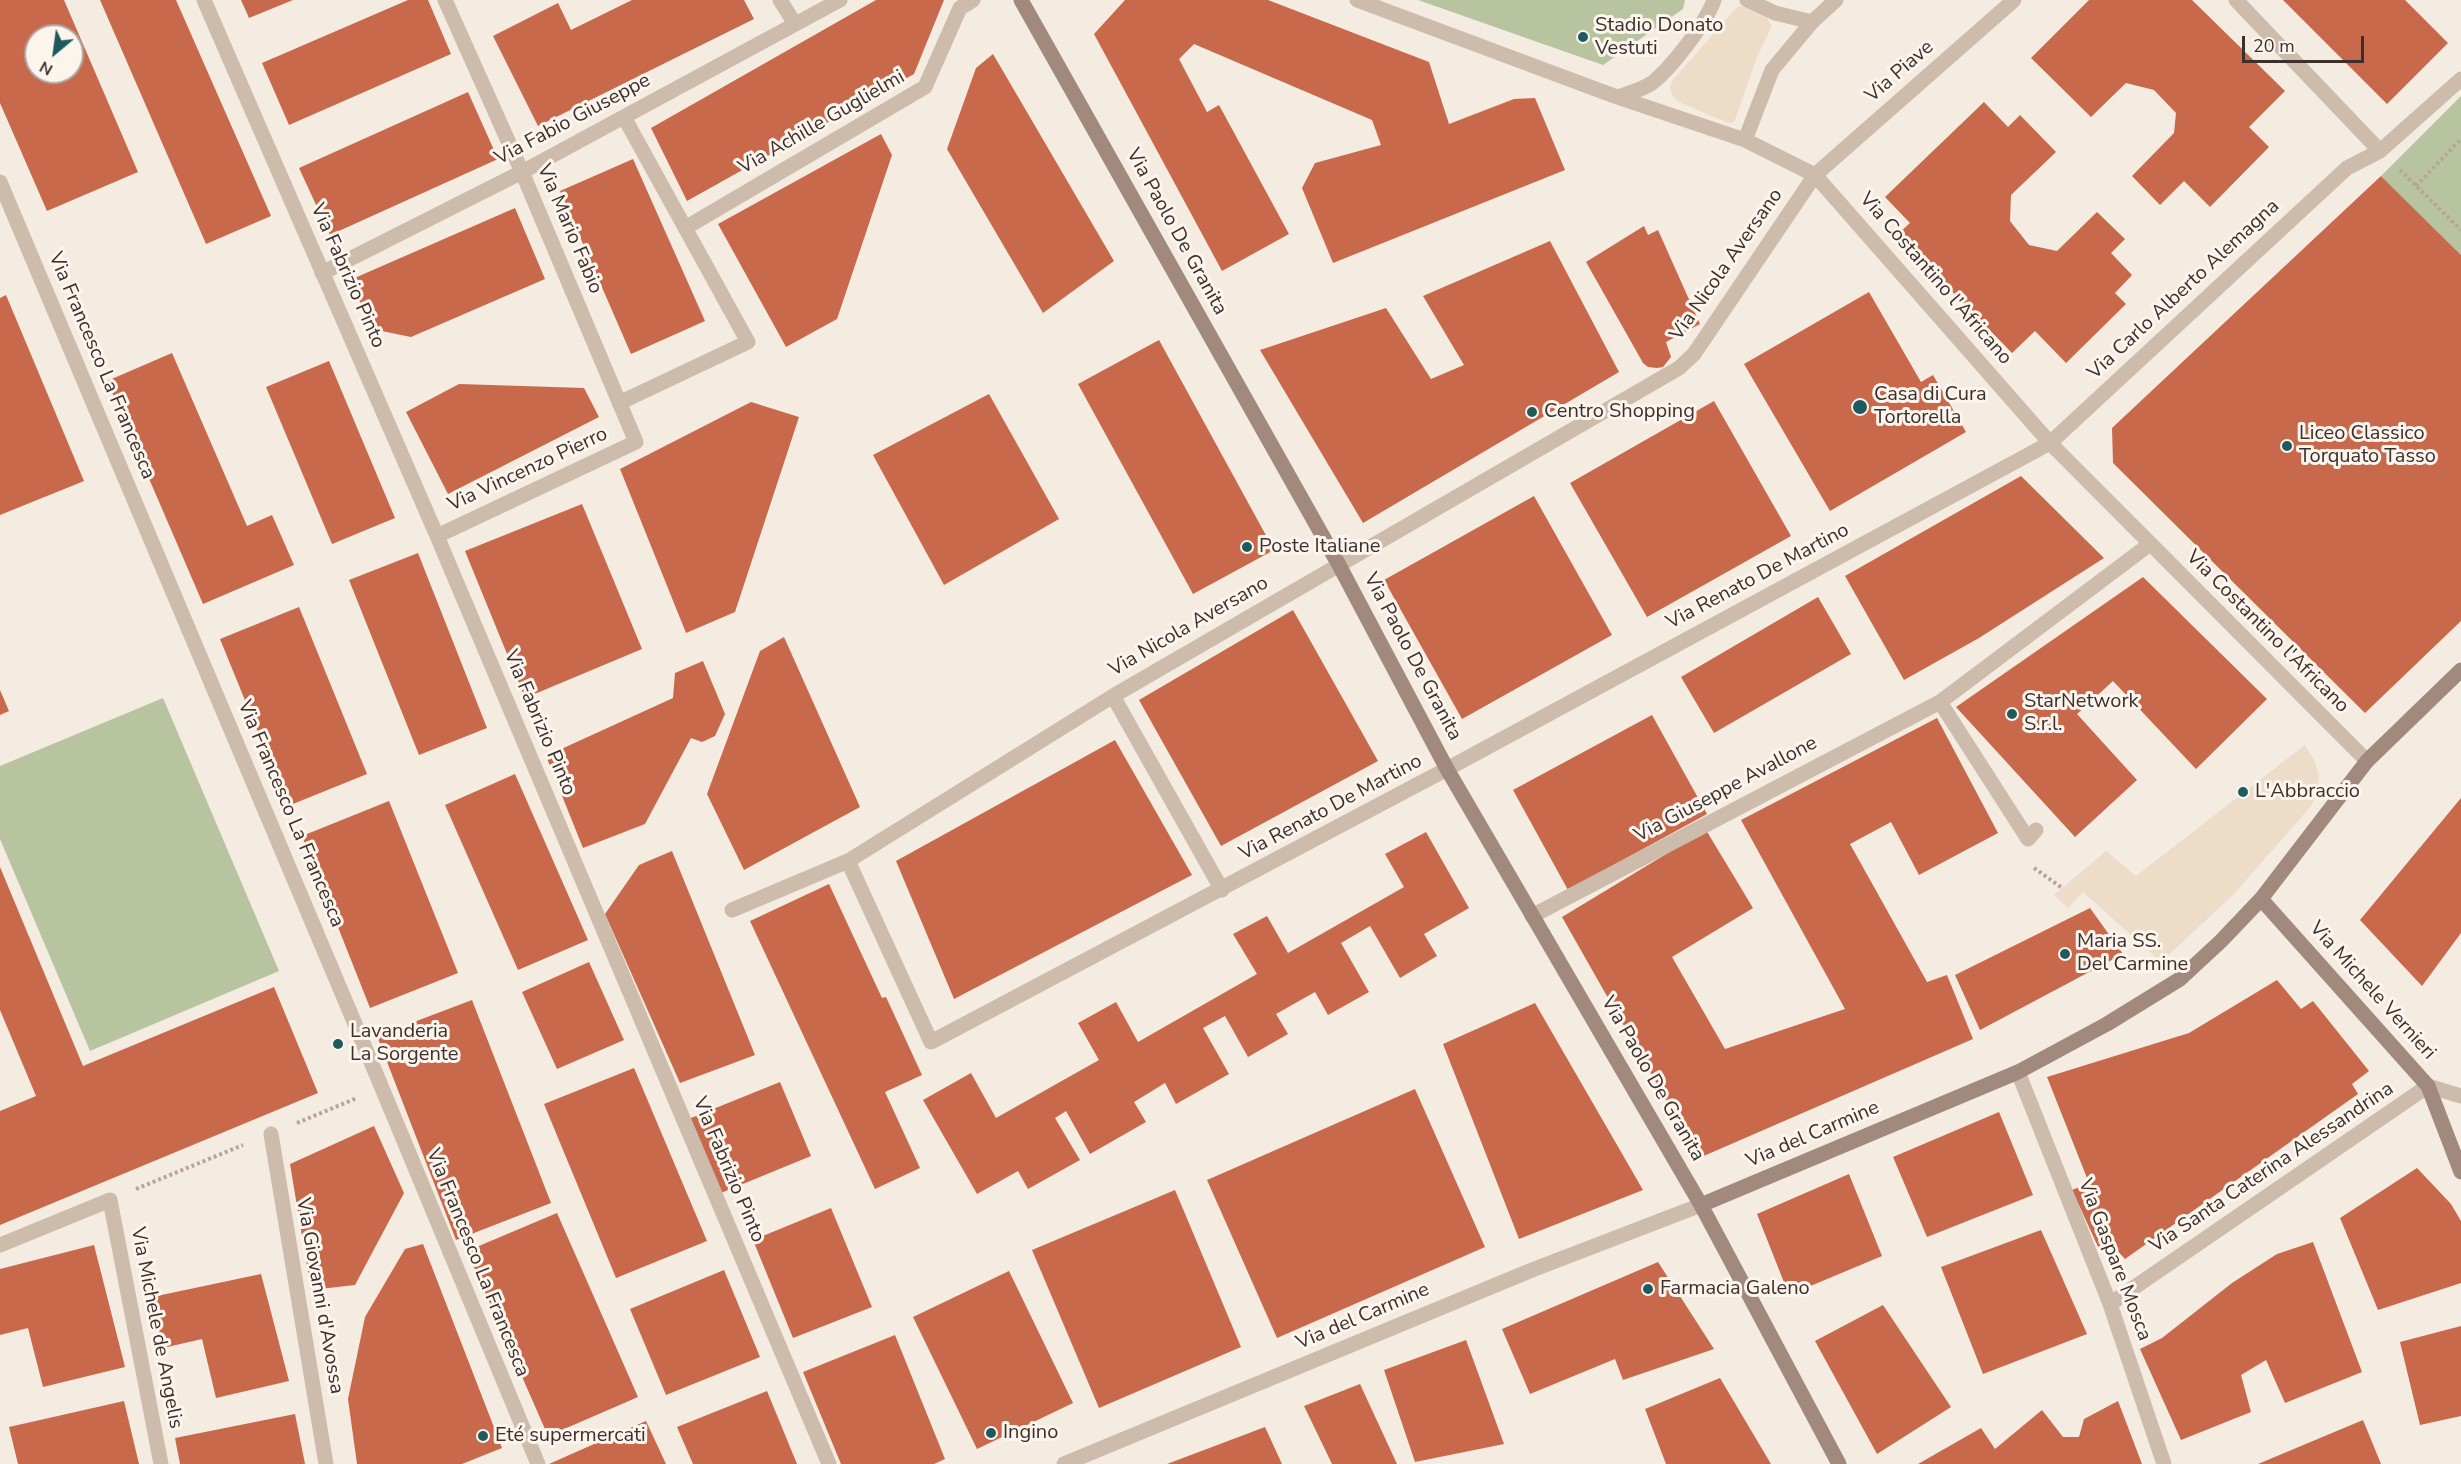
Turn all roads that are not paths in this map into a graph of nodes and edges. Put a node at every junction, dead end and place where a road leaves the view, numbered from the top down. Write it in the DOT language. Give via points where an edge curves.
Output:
graph roads {
  1 [pos="204,0"];
  2 [pos="780,0"];
  3 [pos="840,0"];
  4 [pos="973,0"];
  5 [pos="1021,0"];
  6 [pos="1357,0"];
  7 [pos="1714,0"];
  8 [pos="1747,0"];
  9 [pos="1836,0"];
  10 [pos="2014,0"];
  11 [pos="2236,0"];
  12 [pos="451,2"];
  13 [pos="1812,22"];
  14 [pos="795,24"];
  15 [pos="2461,79"];
  16 [pos="1617,97"];
  17 [pos="624,117"];
  18 [pos="1745,140"];
  19 [pos="2380,151"];
  20 [pos="522,172"];
  21 [pos="1815,175"];
  22 [pos="0,182"];
  23 [pos="685,228"];
  24 [pos="322,273"];
  25 [pos="619,403"];
  26 [pos="636,442"];
  27 [pos="2050,443"];
  28 [pos="437,536"];
  29 [pos="2150,544"];
  30 [pos="1339,565"];
  31 [pos="2461,670"];
  32 [pos="1113,696"];
  33 [pos="1940,702"];
  34 [pos="2367,761"];
  35 [pos="1447,769"];
  36 [pos="2032,835"];
  37 [pos="848,861"];
  38 [pos="1222,890"];
  39 [pos="2261,899"];
  40 [pos="732,910"];
  41 [pos="1532,916"];
  42 [pos="2018,1072"];
  43 [pos="2428,1086"];
  44 [pos="2461,1096"];
  45 [pos="271,1134"];
  46 [pos="2461,1172"];
  47 [pos="1701,1204"];
  48 [pos="0,1245"];
  49 [pos="2110,1304"];
  50 [pos="1097,1458"];
  51 [pos="160,1464"];
  52 [pos="326,1464"];
  53 [pos="538,1464"];
  54 [pos="829,1464"];
  55 [pos="1064,1464"];
  56 [pos="1839,1464"];
  57 [pos="2164,1464"];
  1 -- 24 [label="street, Via Fabrizio Pinto"];
  2 -- 14 [label="street"];
  3 -- 14 [label="street, Via Fabio Giuseppe"];
  4 -- 23 [label="street, Via Achille Guglielmi" via="960,8 925,87"];
  5 -- 30 [label="street, Via Paolo De Granita"];
  6 -- 16 [label="street, Via Costantino l'Africano"];
  7 -- 16 [label="street" via="1687,44 1652,82"];
  8 -- 13 [label="street" via="1775,13"];
  9 -- 13 [label="street"];
  10 -- 21 [label="street, Via Piave"];
  11 -- 19 [label="street"];
  12 -- 20 [label="street, Via Mario Fabio"];
  13 -- 18 [label="street" via="1772,70"];
  14 -- 17 [label="street, Via Fabio Giuseppe"];
  15 -- 19 [label="street, Via Carlo Alberto Alemagna"];
  16 -- 18 [label="street, Via Costantino l'Africano"];
  17 -- 20 [label="street, Via Fabio Giuseppe"];
  17 -- 23 [label="street"];
  18 -- 21 [label="street, Via Costantino l'Africano"];
  19 -- 27 [label="street, Via Carlo Alberto Alemagna" via="2347,168"];
  20 -- 24 [label="street, Via Fabio Giuseppe"];
  20 -- 25 [label="street, Via Mario Fabio"];
  21 -- 27 [label="street, Via Costantino l'Africano"];
  21 -- 30 [label="street, Via Nicola Aversano" via="1694,354 1678,368"];
  22 -- 53 [label="street, Via Francesco La Francesca"];
  23 -- 25 [label="street" via="747,342"];
  24 -- 28 [label="street, Via Fabrizio Pinto"];
  25 -- 26 [label="street, Via Mario Fabio"];
  26 -- 28 [label="street, Via Vincenzo Pierro"];
  27 -- 29 [label="street, Via Costantino l'Africano"];
  27 -- 35 [label="street, Via Renato De Martino"];
  28 -- 54 [label="street, Via Fabrizio Pinto"];
  29 -- 33 [label="street, Via Giuseppe Avallone"];
  29 -- 34 [label="street, Via Costantino l'Africano"];
  30 -- 32 [label="street, Via Nicola Aversano"];
  30 -- 35 [label="street, Via Paolo De Granita"];
  31 -- 34 [label="street, Via del Carmine"];
  32 -- 37 [label="street, Via Nicola Aversano"];
  32 -- 38 [label="street"];
  33 -- 36 [label="street"];
  33 -- 41 [label="street, Via Giuseppe Avallone"];
  34 -- 39 [label="street, Via del Carmine"];
  35 -- 38 [label="street, Via Renato De Martino"];
  35 -- 41 [label="street, Via Paolo De Granita"];
  37 -- 38 [label="street, Via Renato De Martino" via="931,1042"];
  37 -- 40 [label="street, Via Nicola Aversano"];
  39 -- 42 [label="street, Via del Carmine" via="2180,979"];
  39 -- 43 [label="street, Via Michele Vernieri"];
  41 -- 47 [label="street, Via Paolo De Granita"];
  42 -- 47 [label="street, Via del Carmine"];
  42 -- 49 [label="street, Via Gaspare Mosca"];
  43 -- 44 [label="street, Via Michele Vernieri"];
  43 -- 46 [label="street"];
  43 -- 49 [label="street, Via Santa Caterina Alessandrina"];
  45 -- 52 [label="street, Via Giovanni d'Avossa"];
  47 -- 50 [label="street, Via del Carmine" via="1532,1270"];
  47 -- 56 [label="street, Via Paolo De Granita"];
  48 -- 51 [label="street, Via Michele de Angelis" via="110,1200"];
  49 -- 57 [label="street, Via Gaspare Mosca"];
  50 -- 55 [label="street, Via del Carmine"];
}
